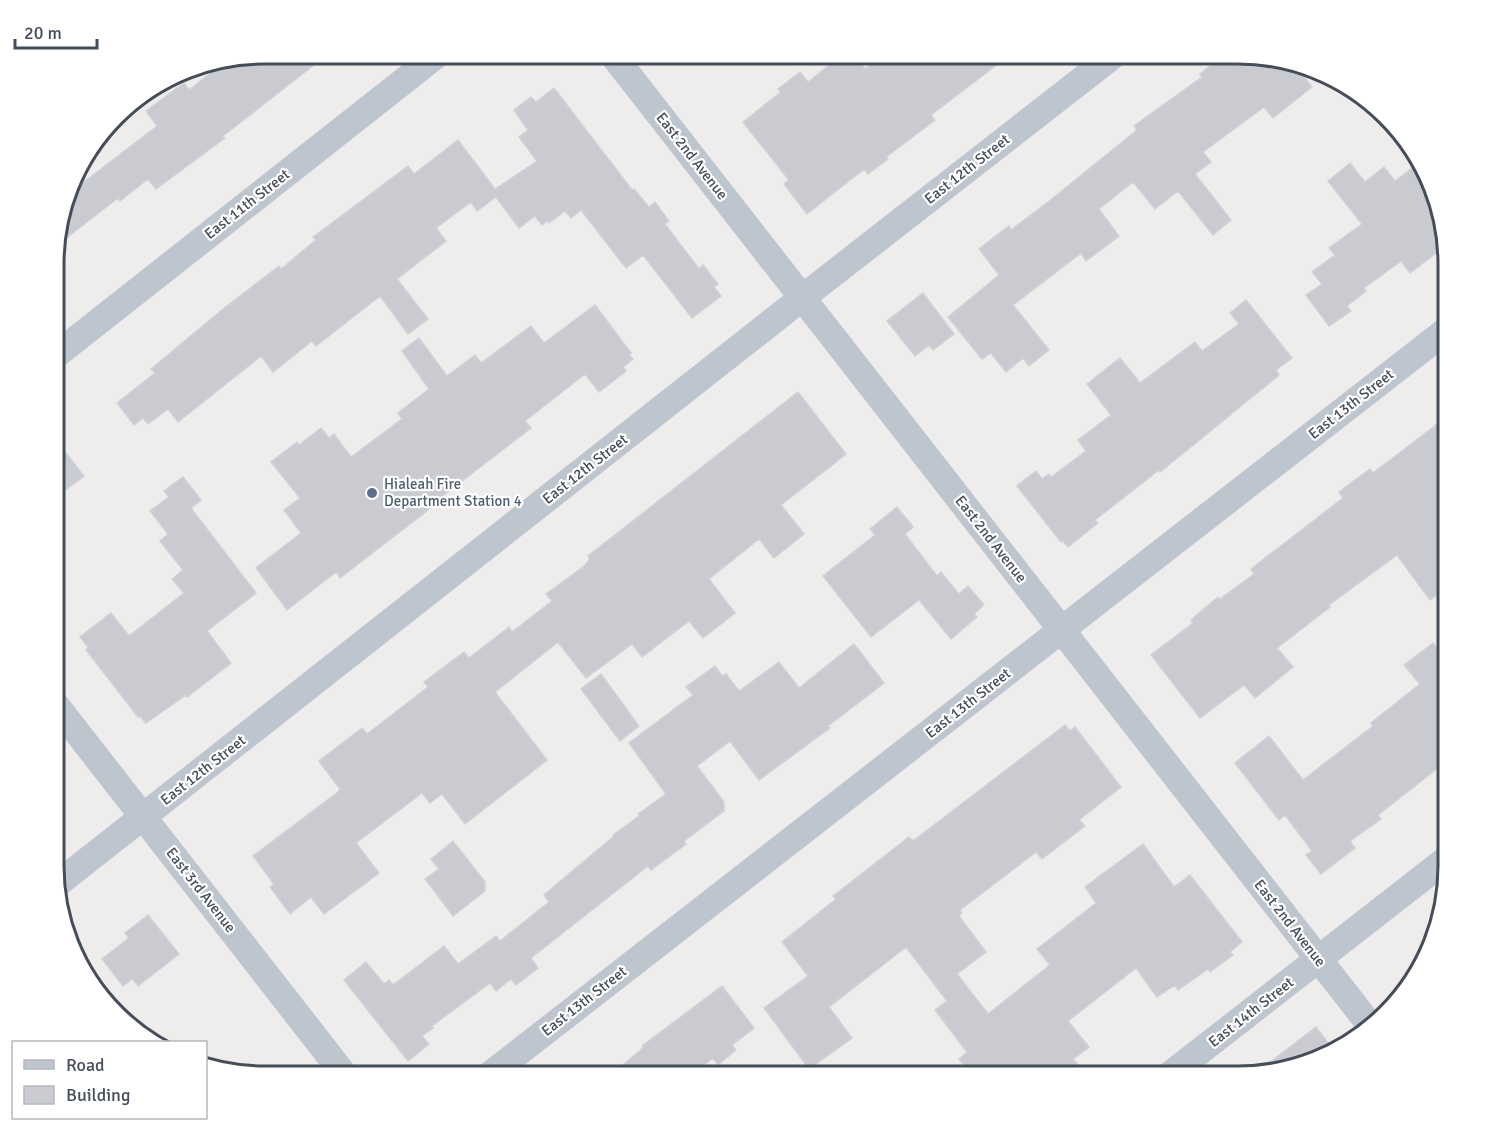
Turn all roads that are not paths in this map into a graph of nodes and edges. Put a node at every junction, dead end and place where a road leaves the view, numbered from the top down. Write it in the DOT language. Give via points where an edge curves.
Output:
graph roads {
  1 [pos="424,65"];
  2 [pos="621,65"];
  3 [pos="1101,65"];
  4 [pos="802,298"];
  5 [pos="1438,337"];
  6 [pos="64,349"];
  7 [pos="1062,630"];
  8 [pos="65,716"];
  9 [pos="144,818"];
  10 [pos="1437,867"];
  11 [pos="65,878"];
  12 [pos="1318,959"];
  13 [pos="1366,1019"];
  14 [pos="337,1066"];
  15 [pos="501,1066"];
  16 [pos="1181,1066"];
  1 -- 6 [label="street, East 11th Street"];
  2 -- 4 [label="street, East 2nd Avenue"];
  3 -- 4 [label="street, East 12th Street"];
  4 -- 7 [label="street, East 2nd Avenue"];
  4 -- 9 [label="street, East 12th Street"];
  5 -- 7 [label="street, East 13th Street"];
  7 -- 12 [label="street, East 2nd Avenue"];
  7 -- 15 [label="street, East 13th Street"];
  8 -- 9 [label="street, East 3rd Avenue"];
  9 -- 11 [label="street, East 12th Street"];
  9 -- 14 [label="street, East 3rd Avenue"];
  10 -- 12 [label="street, East 14th Street"];
  12 -- 13 [label="street, East 2nd Avenue"];
  12 -- 16 [label="street, East 14th Street"];
}
